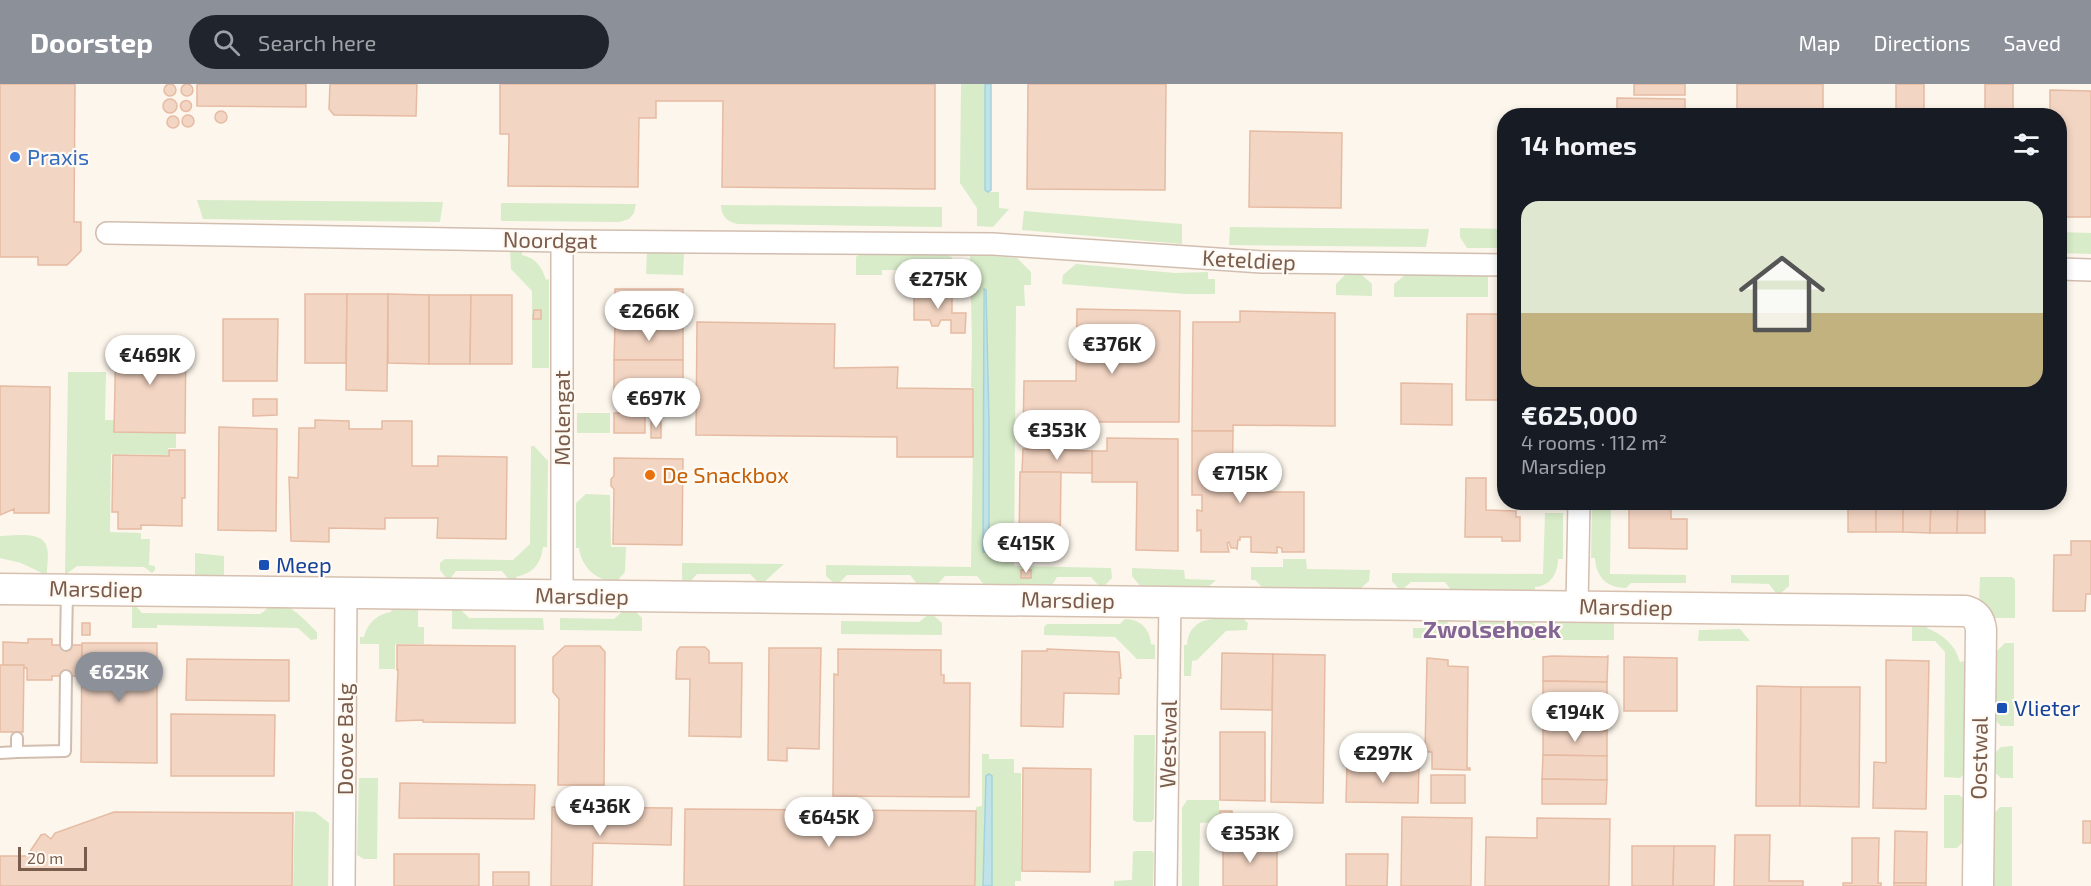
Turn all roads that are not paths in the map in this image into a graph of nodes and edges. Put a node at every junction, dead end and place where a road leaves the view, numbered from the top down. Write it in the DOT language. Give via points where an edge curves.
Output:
graph roads {
  1 [pos="107,233"];
  2 [pos="562,241"];
  3 [pos="993,244"];
  4 [pos="1497,266"];
  5 [pos="2067,269"];
  6 [pos="2091,270"];
  7 [pos="1579,510"];
  8 [pos="0,589"];
  9 [pos="67,589"];
  10 [pos="346,593"];
  11 [pos="562,596"];
  12 [pos="1170,601"];
  13 [pos="1577,606"];
  14 [pos="1981,630"];
  15 [pos="66,645"];
  16 [pos="66,676"];
  17 [pos="17,738"];
  18 [pos="0,753"];
  19 [pos="17,753"];
  20 [pos="345,886"];
  21 [pos="1166,886"];
  22 [pos="1978,886"];
  1 -- 2 [label="street, Noordgat"];
  2 -- 3 [label="street, Noordgat"];
  2 -- 11 [label="street, Molengat"];
  3 -- 4 [label="street, Keteldiep" via="1262,262"];
  5 -- 6 [label="street"];
  7 -- 13 [label="street"];
  8 -- 9 [label="street, Marsdiep"];
  9 -- 10 [label="street, Marsdiep"];
  9 -- 15 [label="lane"];
  10 -- 11 [label="street, Marsdiep"];
  10 -- 20 [label="street, Doove Balg"];
  11 -- 12 [label="street, Marsdiep"];
  12 -- 13 [label="street, Marsdiep"];
  12 -- 21 [label="street, Westwal"];
  13 -- 14 [label="street, Marsdiep" via="1966,611 1977,618"];
  14 -- 22 [label="street, Oostwal"];
  16 -- 19 [label="lane" via="65,751"];
  17 -- 19 [label="lane"];
  18 -- 19 [label="lane"];
}
